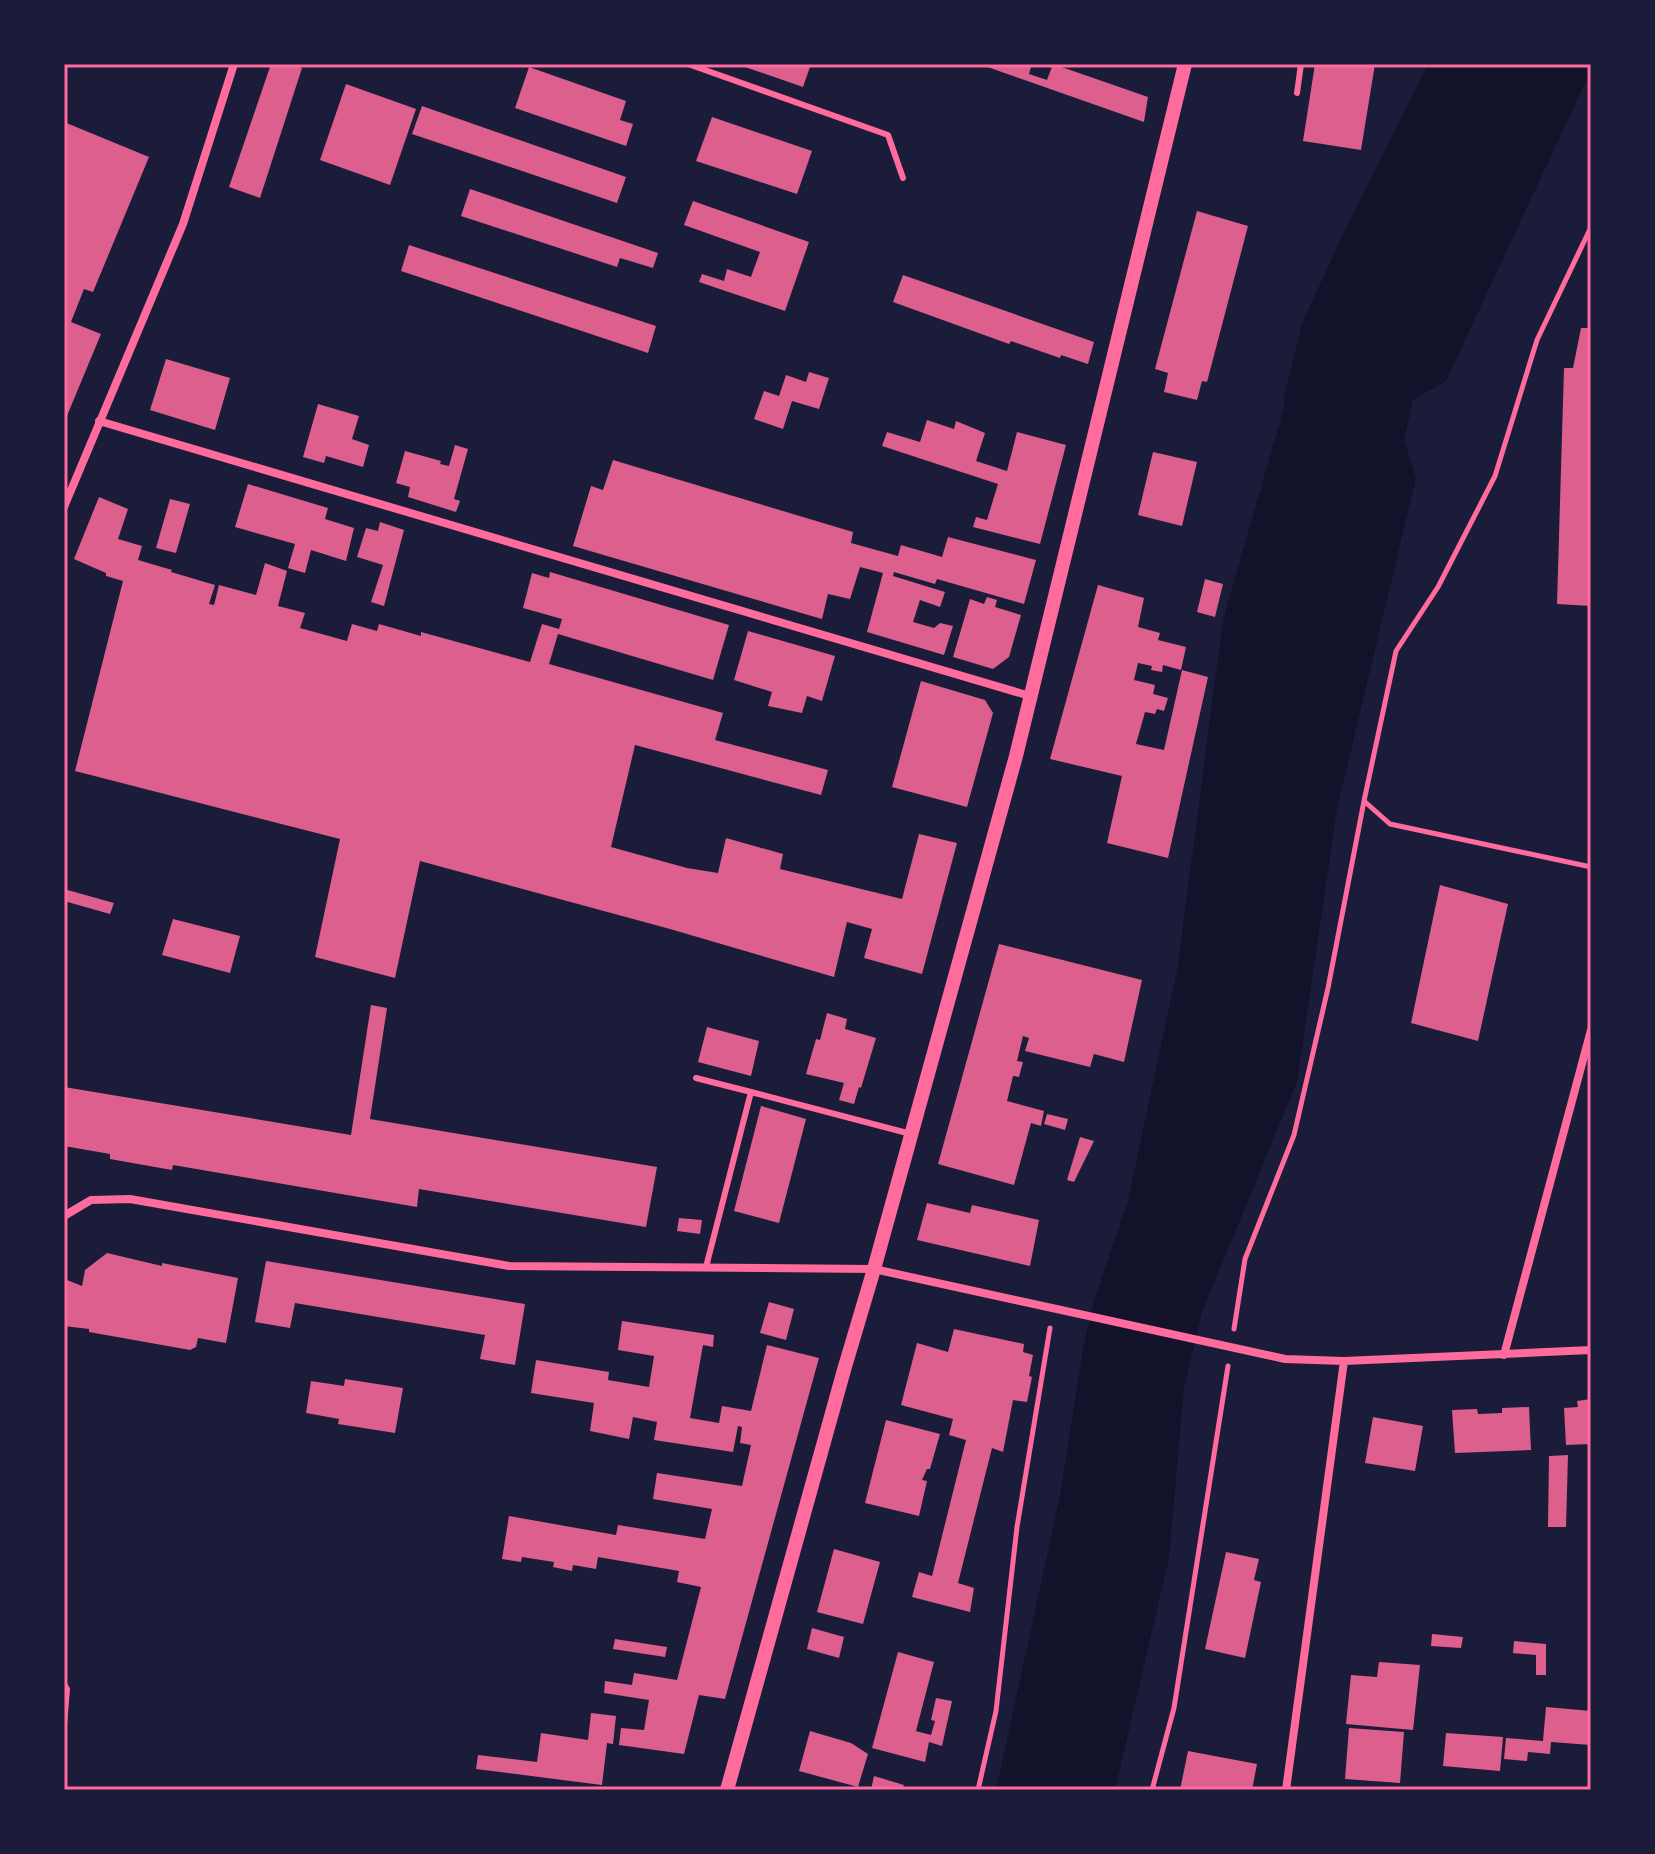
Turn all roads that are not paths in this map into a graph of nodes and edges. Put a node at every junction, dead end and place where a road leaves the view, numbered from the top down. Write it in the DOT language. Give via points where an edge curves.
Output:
graph roads {
  1 [pos="234,64"];
  2 [pos="688,64"];
  3 [pos="1185,64"];
  4 [pos="1301,64"];
  5 [pos="1297,93"];
  6 [pos="903,178"];
  7 [pos="99,421"];
  8 [pos="64,507"];
  9 [pos="1030,696"];
  10 [pos="1591,1030"];
  11 [pos="696,1078"];
  12 [pos="751,1092"];
  13 [pos="911,1134"];
  14 [pos="64,1216"];
  15 [pos="706,1267"];
  16 [pos="874,1269"];
  17 [pos="1591,1350"];
  18 [pos="1504,1355"];
  19 [pos="1344,1361"];
  20 [pos="64,1684"];
  21 [pos="64,1725"];
  22 [pos="727,1790"];
  23 [pos="1286,1790"];
  1 -- 7 [label="street" via="183,224"];
  2 -- 6 [label="lane" via="888,135"];
  3 -- 9 [label="street"];
  4 -- 5 [label="lane"];
  7 -- 8 [label="street"];
  7 -- 9 [label="street"];
  9 -- 13 [label="street"];
  10 -- 18 [label="street"];
  11 -- 12 [label="lane"];
  12 -- 13 [label="lane"];
  12 -- 15 [label="lane"];
  13 -- 16 [label="street"];
  14 -- 15 [label="street" via="91,1200 130,1199 509,1266"];
  15 -- 16 [label="street"];
  16 -- 19 [label="street" via="1285,1359"];
  16 -- 22 [label="street"];
  17 -- 18 [label="street"];
  18 -- 19 [label="street"];
  19 -- 23 [label="street"];
  20 -- 21 [label="lane"];
}
